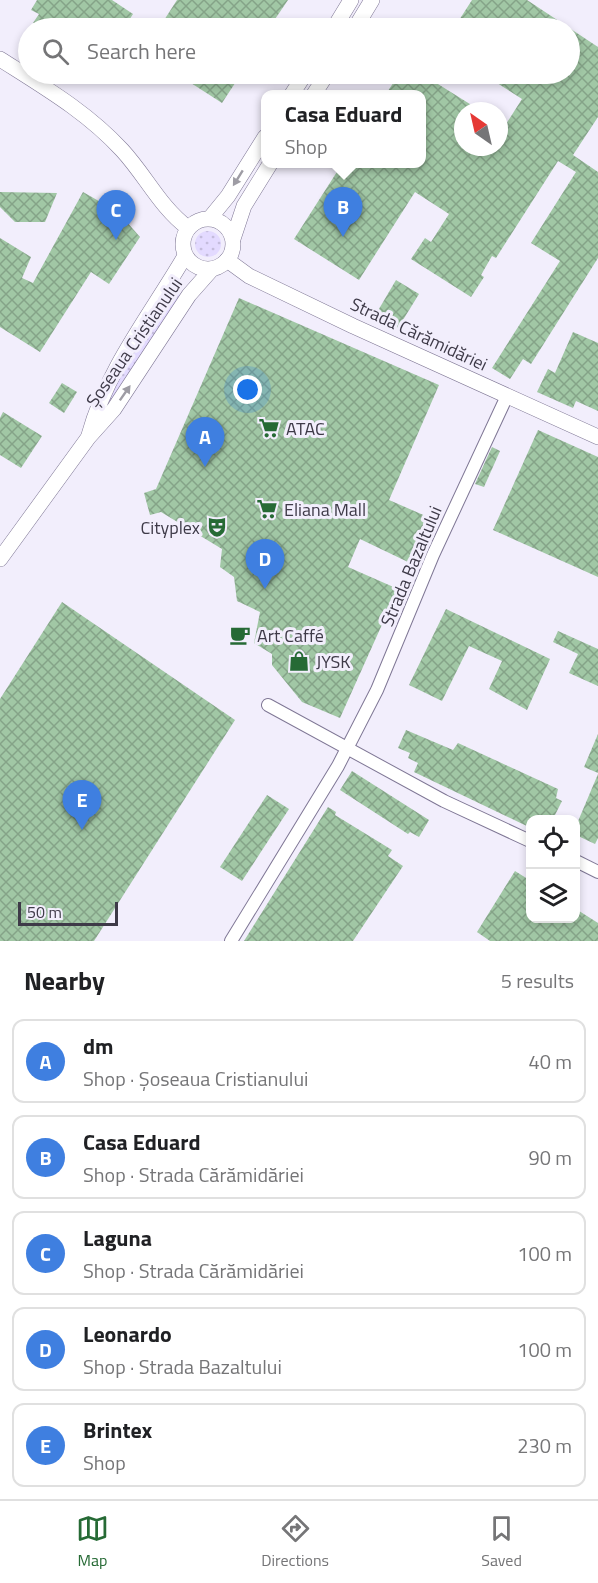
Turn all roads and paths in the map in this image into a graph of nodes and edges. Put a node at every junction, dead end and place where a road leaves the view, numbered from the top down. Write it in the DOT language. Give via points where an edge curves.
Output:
graph roads {
  1 [pos="351,0"];
  2 [pos="372,0"];
  3 [pos="340,18"];
  4 [pos="361,18"];
  5 [pos="0,59"];
  6 [pos="18,70"];
  7 [pos="40,84"];
  8 [pos="261,143"];
  9 [pos="268,168"];
  10 [pos="210,218"];
  11 [pos="188,228"];
  12 [pos="233,239"];
  13 [pos="185,256"];
  14 [pos="227,260"];
  15 [pos="212,269"];
  16 [pos="507,396"];
  17 [pos="598,437"];
  18 [pos="88,438"];
  19 [pos="0,559"];
  20 [pos="268,705"];
  21 [pos="347,750"];
  22 [pos="526,839"];
  23 [pos="580,863"];
  24 [pos="598,872"];
  25 [pos="231,941"];
  1 -- 3 [label="street"];
  2 -- 4 [label="street"];
  5 -- 6 [label="street"];
  7 -- 11 [label="street" via="97,124 124,152 167,209"];
  8 -- 10 [label="street, one-way"];
  9 -- 12 [label="street" via="244,206"];
  10 -- 11 [label="street"];
  10 -- 12 [label="street" via="222,223"];
  11 -- 13 [label="street" via="182,240"];
  12 -- 14 [label="street"];
  13 -- 15 [label="street" via="196,267"];
  13 -- 18 [label="street, Șoseaua Cristianului" via="98,402"];
  14 -- 15 [label="street"];
  14 -- 16 [label="street, Strada Cărămidăriei" via="249,276"];
  18 -- 15 [label="street, Șoseaua Cristianului, one-way" via="114,409 189,295"];
  16 -- 17 [label="street, Strada Cărămidăriei"];
  16 -- 21 [label="street, Strada Bazaltului"];
  18 -- 19 [label="street, Șoseaua Cristianului"];
  20 -- 21 [label="street"];
  21 -- 22 [label="street"];
  21 -- 25 [label="street, Strada Bazaltului"];
  23 -- 24 [label="street"];
}
